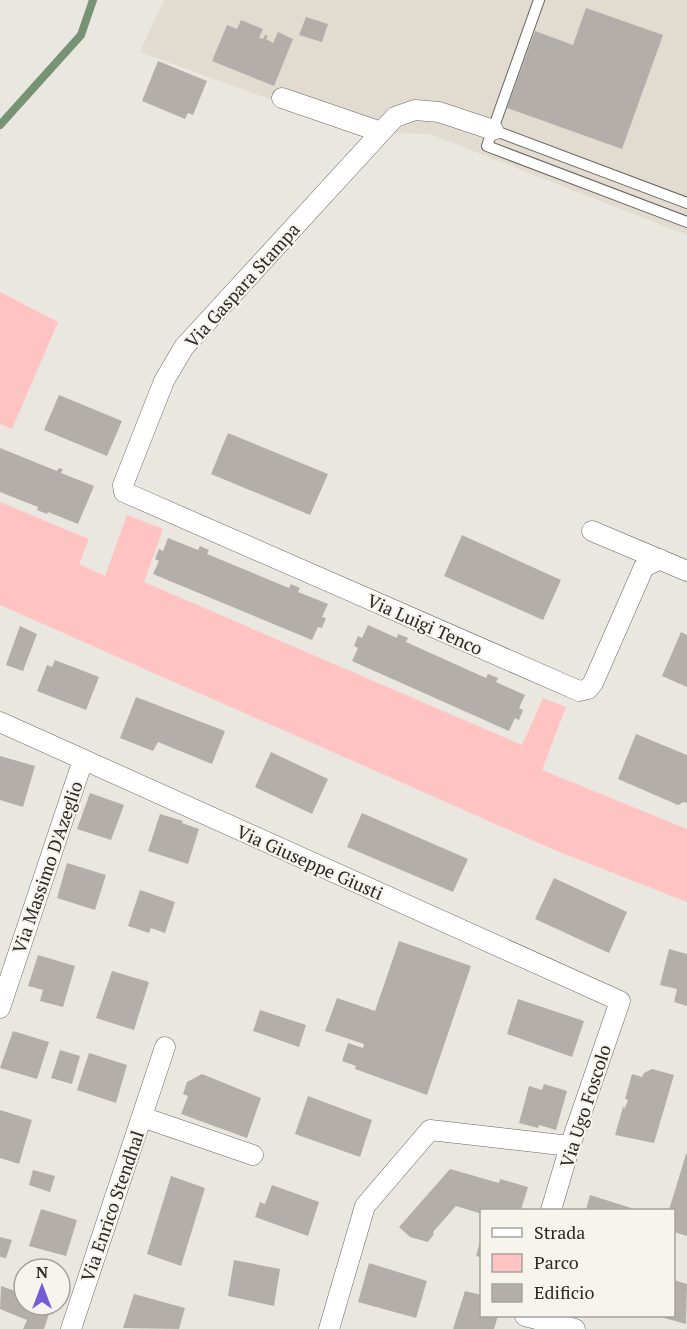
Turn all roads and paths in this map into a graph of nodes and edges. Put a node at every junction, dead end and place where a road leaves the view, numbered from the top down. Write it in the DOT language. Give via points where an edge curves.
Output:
graph roads {
  1 [pos="539,0"];
  2 [pos="282,98"];
  3 [pos="381,132"];
  4 [pos="490,138"];
  5 [pos="687,202"];
  6 [pos="687,222"];
  7 [pos="124,492"];
  8 [pos="592,531"];
  9 [pos="660,560"];
  10 [pos="687,571"];
  11 [pos="0,722"];
  12 [pos="83,760"];
  13 [pos="620,1001"];
  14 [pos="0,1008"];
  15 [pos="165,1047"];
  16 [pos="142,1117"];
  17 [pos="570,1146"];
  18 [pos="253,1155"];
  19 [pos="551,1209"];
  20 [pos="529,1317"];
  21 [pos="71,1329"];
  22 [pos="329,1329"];
  23 [pos="575,1329"];
  1 -- 4 [label="lane"];
  2 -- 3 [label="street"];
  3 -- 4 [label="street, Via Gaspara Stampa" via="394,117 415,110 439,112"];
  3 -- 7 [label="street, Via Gaspara Stampa" via="184,347 164,381 123,485"];
  4 -- 5 [label="lane"];
  4 -- 6 [label="lane"];
  7 -- 9 [label="street, Via Luigi Tenco" via="579,691 593,683 644,567"];
  8 -- 9 [label="street"];
  9 -- 10 [label="street"];
  11 -- 12 [label="street, Via Giuseppe Giusti"];
  12 -- 13 [label="street, Via Giuseppe Giusti"];
  12 -- 14 [label="street, Via Massimo D'Azeglio"];
  13 -- 17 [label="street, Via Ugo Foscolo"];
  15 -- 16 [label="street, Via Enrico Stendhal"];
  16 -- 18 [label="street, Via Enrico Stendhal"];
  16 -- 21 [label="street, Via Enrico Stendhal"];
  17 -- 19 [label="street, Via Ugo Foscolo"];
  17 -- 22 [label="street" via="430,1130 364,1206"];
  20 -- 23 [label="street"];
}
